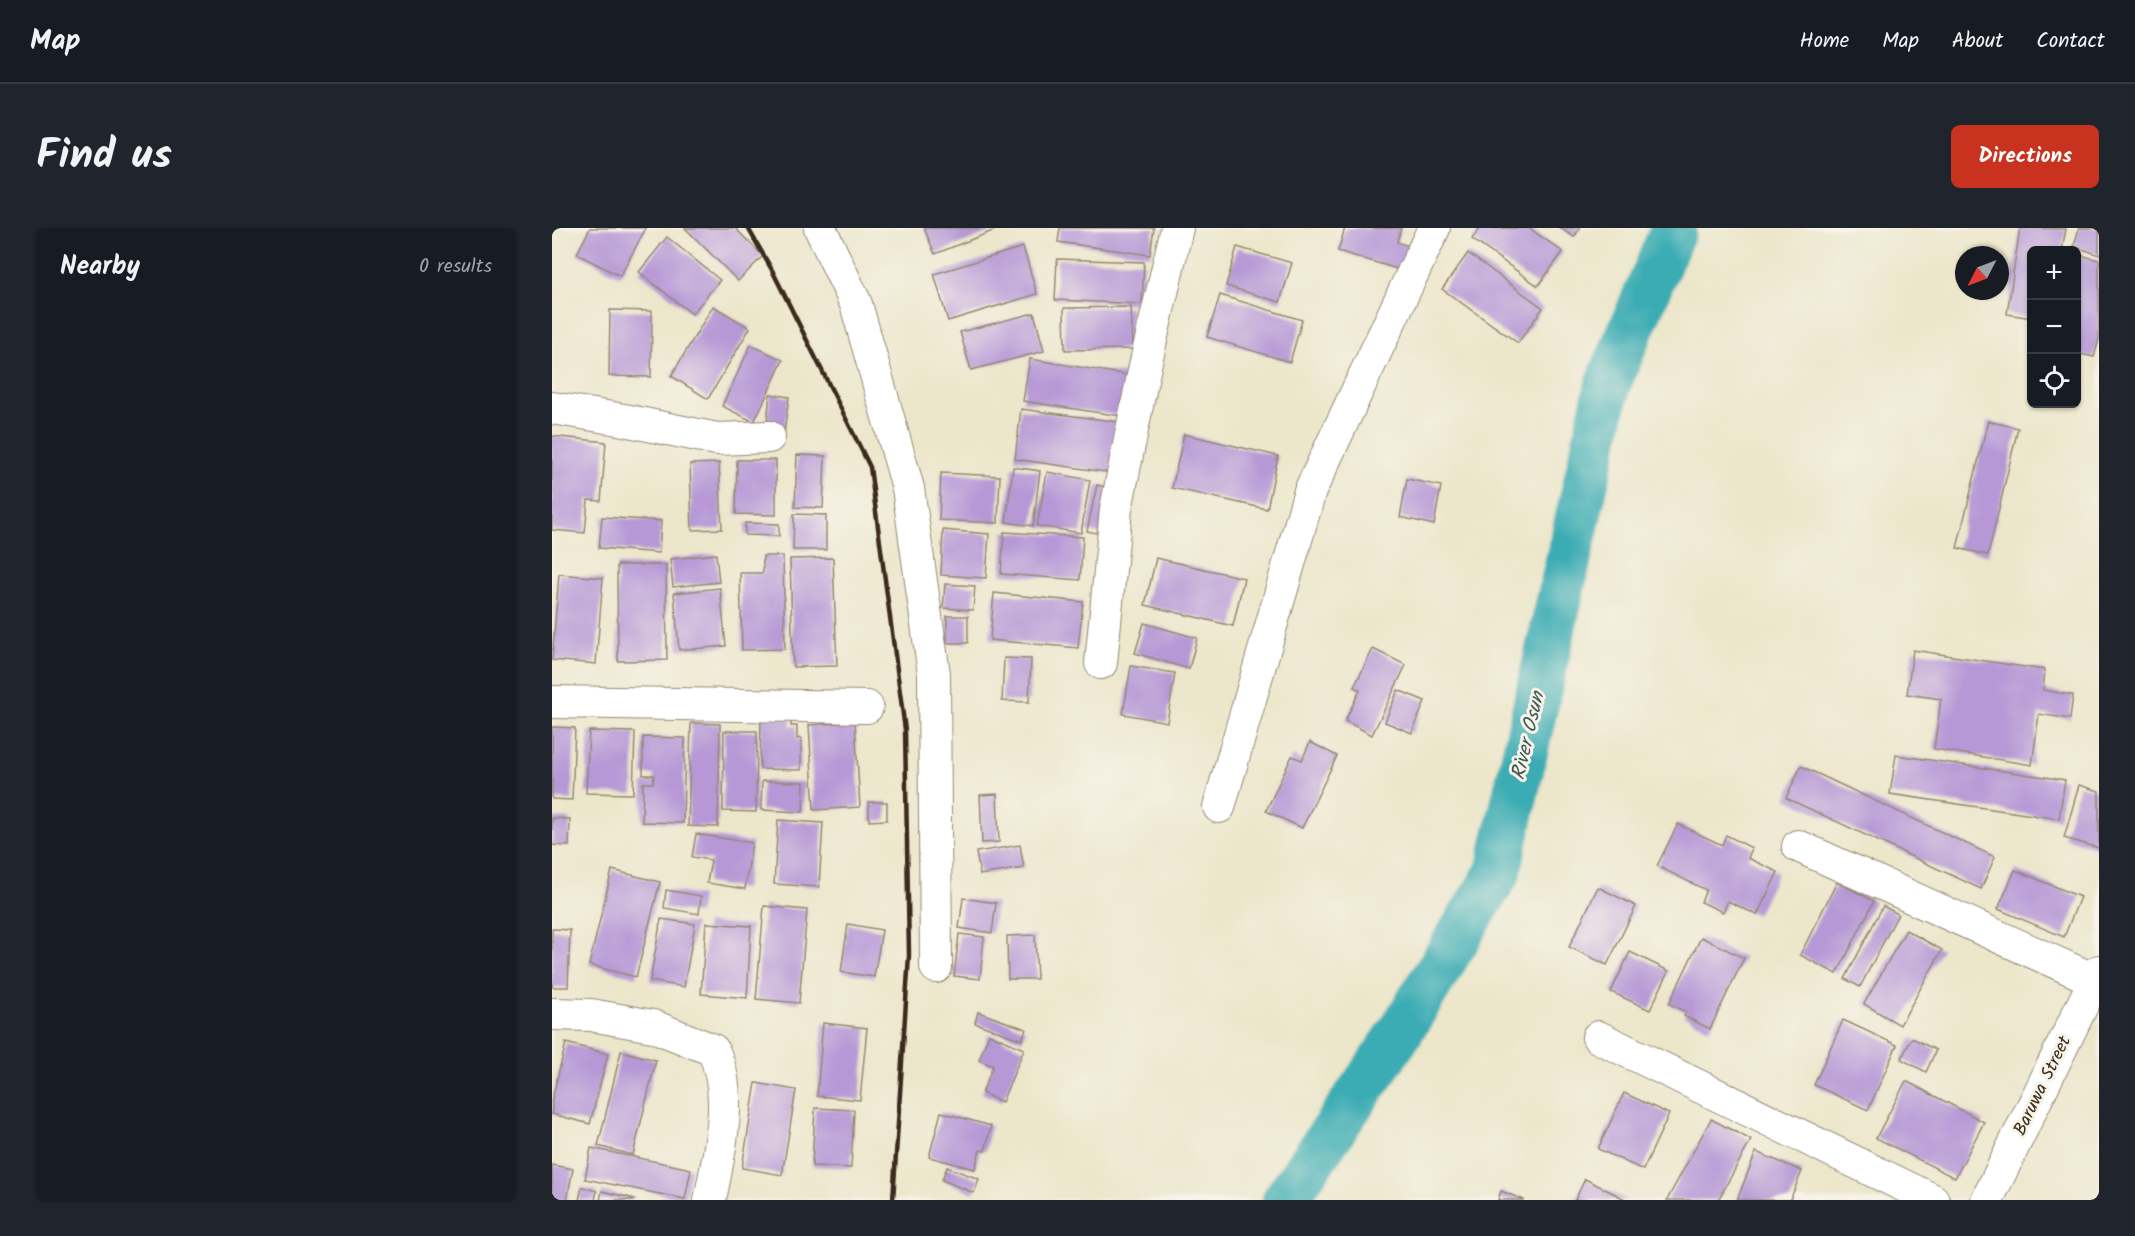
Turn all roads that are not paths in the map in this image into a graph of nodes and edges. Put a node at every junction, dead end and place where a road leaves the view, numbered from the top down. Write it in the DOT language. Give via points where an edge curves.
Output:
graph roads {
  1 [pos="820,228"];
  2 [pos="1177,228"];
  3 [pos="1434,228"];
  4 [pos="552,408"];
  5 [pos="769,437"];
  6 [pos="1101,663"];
  7 [pos="552,702"];
  8 [pos="867,707"];
  9 [pos="1219,807"];
  10 [pos="1798,846"];
  11 [pos="936,967"];
  12 [pos="2098,978"];
  13 [pos="552,1014"];
  14 [pos="1598,1037"];
  15 [pos="710,1200"];
  16 [pos="1933,1200"];
  17 [pos="1987,1200"];
  1 -- 11 [label="street" via="856,304 908,488 934,674"];
  2 -- 6 [label="street" via="1116,509"];
  3 -- 9 [label="street" via="1310,491"];
  4 -- 5 [label="street" via="717,439"];
  7 -- 8 [label="street"];
  10 -- 12 [label="street"];
  12 -- 17 [label="street, Baruwa Street"];
  13 -- 15 [label="street" via="591,1015 653,1026 713,1050 720,1065 723,1129"];
  14 -- 16 [label="street"];
}
